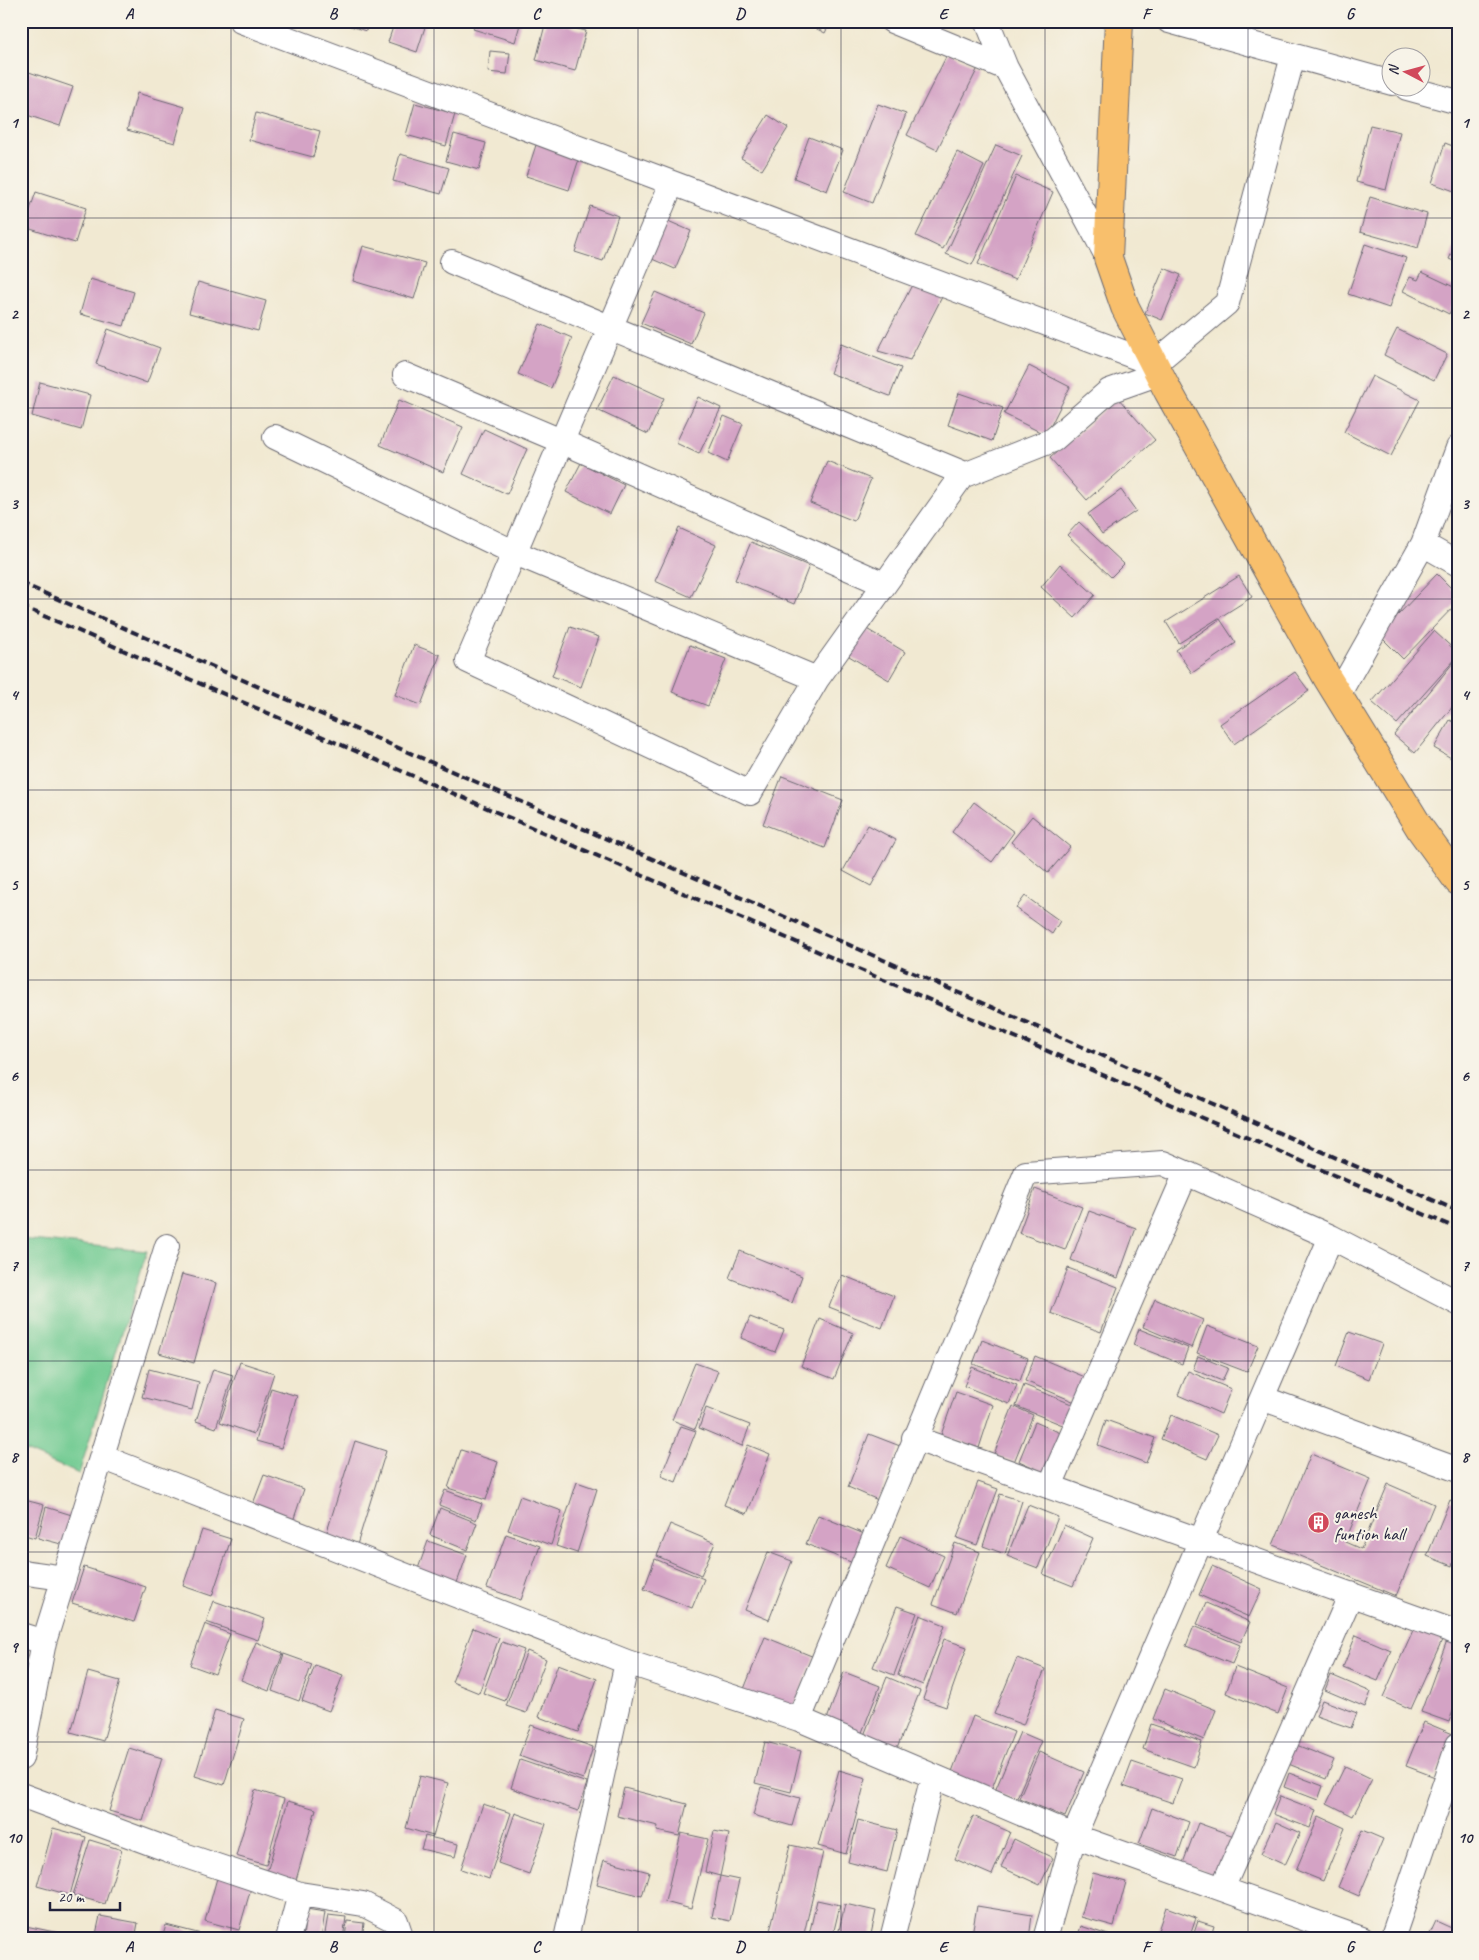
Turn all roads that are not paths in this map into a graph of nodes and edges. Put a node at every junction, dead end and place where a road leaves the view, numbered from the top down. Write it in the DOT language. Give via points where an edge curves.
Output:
graph roads {
  1 [pos="240,21"];
  2 [pos="892,21"];
  3 [pos="987,21"];
  4 [pos="1119,21"];
  5 [pos="1169,21"];
  6 [pos="1293,56"];
  7 [pos="1006,68"];
  8 [pos="1382,80"];
  9 [pos="1432,95"];
  10 [pos="1458,102"];
  11 [pos="672,183"];
  12 [pos="1108,258"];
  13 [pos="452,262"];
  14 [pos="610,327"];
  15 [pos="1157,368"];
  16 [pos="405,375"];
  17 [pos="276,437"];
  18 [pos="561,441"];
  19 [pos="1458,448"];
  20 [pos="965,474"];
  21 [pos="1423,544"];
  22 [pos="513,552"];
  23 [pos="1458,564"];
  24 [pos="884,584"];
  25 [pos="817,678"];
  26 [pos="1338,695"];
  27 [pos="1458,881"];
  28 [pos="1186,1173"];
  29 [pos="1330,1237"];
  30 [pos="167,1246"];
  31 [pos="1458,1303"];
  32 [pos="1262,1398"];
  33 [pos="914,1438"];
  34 [pos="102,1457"];
  35 [pos="1458,1470"];
  36 [pos="1050,1486"];
  37 [pos="1201,1539"];
  38 [pos="21,1572"];
  39 [pos="64,1578"];
  40 [pos="1351,1594"];
  41 [pos="1458,1633"];
  42 [pos="21,1635"];
  43 [pos="44,1642"];
  44 [pos="627,1662"];
  45 [pos="799,1719"];
  46 [pos="1458,1745"];
  47 [pos="21,1758"];
  48 [pos="932,1776"];
  49 [pos="21,1795"];
  50 [pos="1074,1836"];
  51 [pos="1222,1889"];
  52 [pos="300,1894"];
  53 [pos="1325,1933"];
  54 [pos="288,1939"];
  55 [pos="402,1939"];
  56 [pos="566,1939"];
  57 [pos="892,1939"];
  58 [pos="1045,1939"];
  59 [pos="1362,1939"];
  60 [pos="1392,1939"];
  1 -- 11 [label="street"];
  2 -- 7 [label="street"];
  3 -- 7 [label="street"];
  4 -- 12 [label="main road"];
  5 -- 6 [label="street"];
  6 -- 8 [label="street"];
  6 -- 15 [label="street" via="1227,303"];
  7 -- 12 [label="street"];
  9 -- 10 [label="street"];
  11 -- 14 [label="street"];
  11 -- 15 [label="street"];
  12 -- 15 [label="main road" via="1125,307"];
  13 -- 14 [label="street"];
  14 -- 18 [label="street"];
  14 -- 20 [label="street"];
  15 -- 20 [label="street" via="1109,391 1053,440"];
  15 -- 26 [label="main road"];
  16 -- 18 [label="street"];
  17 -- 22 [label="street"];
  18 -- 22 [label="street"];
  18 -- 24 [label="street"];
  19 -- 21 [label="street"];
  20 -- 24 [label="street"];
  21 -- 23 [label="street"];
  21 -- 26 [label="street"];
  22 -- 25 [label="street"];
  22 -- 25 [label="street" via="468,661 750,793"];
  24 -- 25 [label="street"];
  26 -- 27 [label="main road" via="1421,830"];
  28 -- 29 [label="street"];
  28 -- 33 [label="street" via="1162,1163 1026,1173"];
  28 -- 36 [label="street"];
  29 -- 31 [label="street"];
  29 -- 32 [label="street"];
  30 -- 34 [label="street"];
  32 -- 35 [label="street"];
  32 -- 37 [label="street"];
  33 -- 36 [label="street"];
  33 -- 45 [label="street"];
  34 -- 39 [label="street"];
  34 -- 44 [label="street"];
  36 -- 37 [label="street"];
  37 -- 40 [label="street"];
  37 -- 50 [label="street"];
  38 -- 39 [label="street"];
  39 -- 43 [label="street"];
  40 -- 41 [label="street"];
  40 -- 51 [label="street"];
  42 -- 43 [label="street"];
  43 -- 47 [label="street"];
  44 -- 45 [label="street"];
  44 -- 56 [label="street"];
  45 -- 48 [label="street"];
  46 -- 60 [label="street"];
  48 -- 50 [label="street"];
  48 -- 57 [label="street"];
  49 -- 52 [label="street" via="168,1850"];
  50 -- 51 [label="street"];
  50 -- 58 [label="street"];
  51 -- 53 [label="street"];
  52 -- 54 [label="street"];
  52 -- 55 [label="street" via="363,1904 396,1921"];
  53 -- 59 [label="street"];
}
